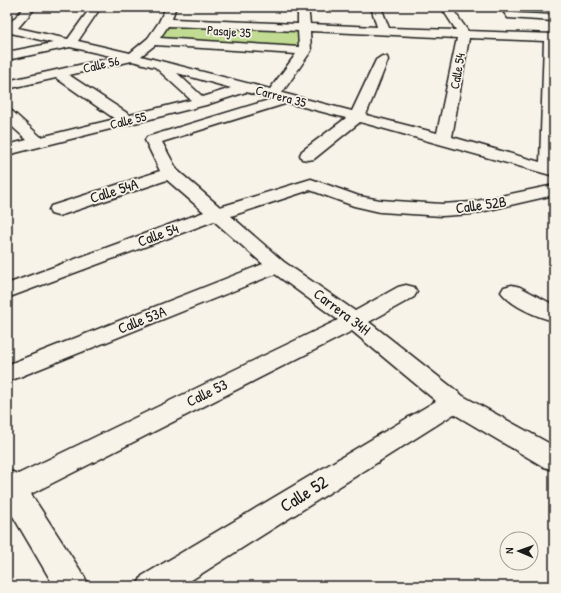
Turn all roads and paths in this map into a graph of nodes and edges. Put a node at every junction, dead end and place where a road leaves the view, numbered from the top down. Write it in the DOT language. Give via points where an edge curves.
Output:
graph roads {
  1 [pos="30,7"];
  2 [pos="96,7"];
  3 [pos="171,7"];
  4 [pos="303,7"];
  5 [pos="376,7"];
  6 [pos="446,7"];
  7 [pos="508,12"];
  8 [pos="554,18"];
  9 [pos="165,22"];
  10 [pos="304,27"];
  11 [pos="8,30"];
  12 [pos="384,31"];
  13 [pos="464,34"];
  14 [pos="552,38"];
  15 [pos="152,41"];
  16 [pos="71,43"];
  17 [pos="305,51"];
  18 [pos="7,56"];
  19 [pos="132,57"];
  20 [pos="382,60"];
  21 [pos="159,64"];
  22 [pos="59,74"];
  23 [pos="7,86"];
  24 [pos="247,87"];
  25 [pos="274,94"];
  26 [pos="289,98"];
  27 [pos="201,102"];
  28 [pos="7,114"];
  29 [pos="357,117"];
  30 [pos="127,120"];
  31 [pos="153,140"];
  32 [pos="444,140"];
  33 [pos="38,142"];
  34 [pos="7,150"];
  35 [pos="308,155"];
  36 [pos="551,170"];
  37 [pos="170,173"];
  38 [pos="311,184"];
  39 [pos="554,190"];
  40 [pos="58,210"];
  41 [pos="216,214"];
  42 [pos="277,266"];
  43 [pos="7,291"];
  44 [pos="406,292"];
  45 [pos="512,292"];
  46 [pos="554,314"];
  47 [pos="354,321"];
  48 [pos="7,374"];
  49 [pos="454,402"];
  50 [pos="554,459"];
  51 [pos="9,487"];
  52 [pos="72,586"];
  53 [pos="154,586"];
  1 -- 11 [label="street"];
  2 -- 16 [label="street"];
  3 -- 9 [label="street, Calle 56"];
  4 -- 10 [label="street"];
  5 -- 12 [label="street"];
  6 -- 13 [label="street, Calle 54"];
  7 -- 8 [label="street"];
  9 -- 10 [label="street"];
  9 -- 15 [label="street, Calle 56"];
  10 -- 12 [label="street"];
  10 -- 17 [label="street"];
  11 -- 16 [label="street, Carrera 35"];
  12 -- 13 [label="street"];
  13 -- 14 [label="street"];
  13 -- 32 [label="street, Calle 54"];
  14 -- 36 [label="street"];
  15 -- 17 [label="street, Pasaje 35"];
  15 -- 19 [label="street, Calle 56"];
  16 -- 18 [label="street"];
  16 -- 19 [label="street, Carrera 35"];
  17 -- 25 [label="street"];
  19 -- 21 [label="street, Carrera 35"];
  19 -- 22 [label="street, Calle 56"];
  20 -- 29 [label="street"];
  21 -- 24 [label="street, Carrera 35"];
  21 -- 27 [label="street"];
  22 -- 23 [label="street, Calle 56"];
  22 -- 30 [label="street"];
  24 -- 25 [label="street, Carrera 35"];
  24 -- 27 [label="street, Calle 55"];
  25 -- 26 [label="street, Carrera 35"];
  26 -- 29 [label="street, Carrera 35"];
  26 -- 31 [label="street, Calle 55"];
  27 -- 30 [label="street, Calle 55"];
  28 -- 33 [label="street"];
  29 -- 32 [label="street, Carrera 35"];
  29 -- 35 [label="street"];
  30 -- 33 [label="street, Calle 55"];
  31 -- 37 [label="street, Carrera 34H"];
  32 -- 36 [label="street, Carrera 35"];
  33 -- 34 [label="street, Calle 55"];
  37 -- 40 [label="street, Calle 54A"];
  37 -- 41 [label="street, Carrera 34H"];
  38 -- 39 [label="street, Calle 52B" via="354,201 380,206 442,210 472,208"];
  38 -- 41 [label="street, Calle 54"];
  41 -- 42 [label="street, Carrera 34H"];
  41 -- 43 [label="street, Calle 54"];
  42 -- 47 [label="street, Carrera 34H"];
  42 -- 48 [label="street, Calle 53A"];
  44 -- 47 [label="street, Calle 53"];
  45 -- 46 [label="street"];
  47 -- 49 [label="street, Carrera 34H"];
  47 -- 51 [label="street, Calle 53"];
  49 -- 50 [label="street, Carrera 34H"];
  49 -- 53 [label="street, Calle 52"];
  51 -- 52 [label="street"];
}
